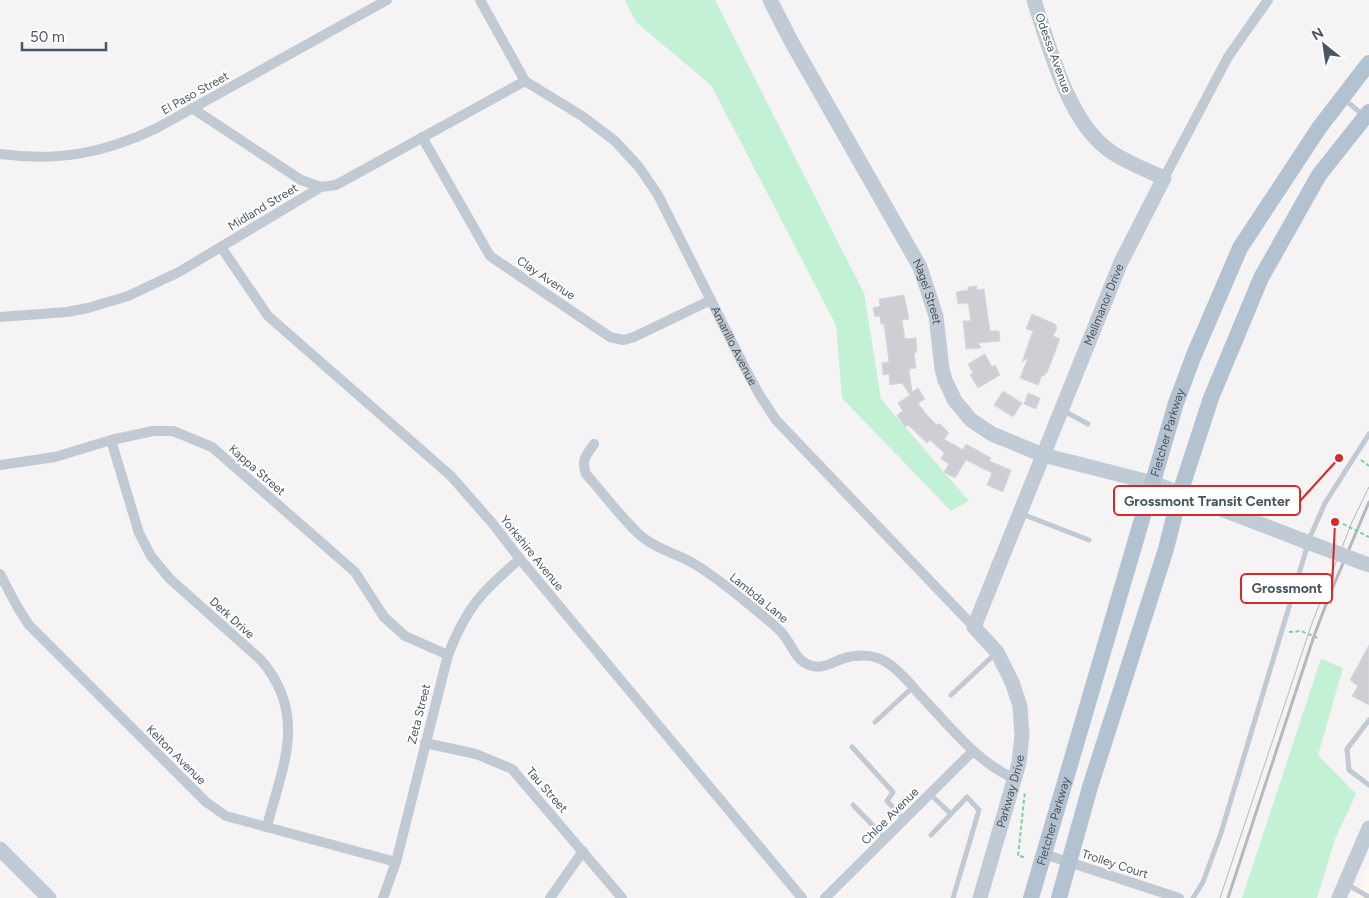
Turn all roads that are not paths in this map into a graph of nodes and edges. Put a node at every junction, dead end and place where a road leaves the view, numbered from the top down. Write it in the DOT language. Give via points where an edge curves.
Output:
graph roads {
  1 [pos="387,0"];
  2 [pos="480,0"];
  3 [pos="770,0"];
  4 [pos="1034,0"];
  5 [pos="1268,0"];
  6 [pos="1369,63"];
  7 [pos="525,80"];
  8 [pos="1343,98"];
  9 [pos="192,108"];
  10 [pos="1368,116"];
  11 [pos="422,137"];
  12 [pos="0,154"];
  13 [pos="1164,178"];
  14 [pos="322,187"];
  15 [pos="221,247"];
  16 [pos="711,300"];
  17 [pos="0,317"];
  18 [pos="1061,409"];
  19 [pos="1088,424"];
  20 [pos="1369,434"];
  21 [pos="111,440"];
  22 [pos="594,444"];
  23 [pos="1043,454"];
  24 [pos="0,465"];
  25 [pos="1153,482"];
  26 [pos="1180,493"];
  27 [pos="1019,513"];
  28 [pos="1089,540"];
  29 [pos="520,559"];
  30 [pos="1369,565"];
  31 [pos="0,574"];
  32 [pos="974,627"];
  33 [pos="997,652"];
  34 [pos="448,655"];
  35 [pos="1012,682"];
  36 [pos="913,686"];
  37 [pos="951,695"];
  38 [pos="1369,720"];
  39 [pos="875,722"];
  40 [pos="425,743"];
  41 [pos="852,747"];
  42 [pos="974,751"];
  43 [pos="1020,783"];
  44 [pos="1369,786"];
  45 [pos="930,794"];
  46 [pos="853,805"];
  47 [pos="951,814"];
  48 [pos="904,820"];
  49 [pos="267,826"];
  50 [pos="1369,828"];
  51 [pos="931,835"];
  52 [pos="886,838"];
  53 [pos="0,849"];
  54 [pos="583,851"];
  55 [pos="1044,854"];
  56 [pos="396,862"];
  57 [pos="1068,862"];
  58 [pos="1344,883"];
  59 [pos="1369,897"];
  60 [pos="49,898"];
  61 [pos="383,898"];
  62 [pos="550,898"];
  63 [pos="622,898"];
  64 [pos="802,898"];
  65 [pos="824,898"];
  66 [pos="953,898"];
  67 [pos="980,898"];
  68 [pos="1031,898"];
  69 [pos="1059,898"];
  70 [pos="1179,898"];
  71 [pos="1193,898"];
  72 [pos="1339,898"];
  1 -- 9 [label="street, El Paso Street"];
  2 -- 7 [label="street, Amarillo Avenue"];
  3 -- 23 [label="street, Nagel Street" via="920,267 936,316 943,374 955,401 981,428"];
  4 -- 13 [label="street, Odessa Avenue" via="1065,90 1086,128 1109,151"];
  5 -- 13 [label="street, Mellmanor Drive" via="1228,57"];
  6 -- 8 [label="main road, Fletcher Parkway"];
  7 -- 11 [label="street, Midland Street"];
  7 -- 16 [label="street, Amarillo Avenue" via="600,129 642,170"];
  8 -- 10 [label="lane"];
  8 -- 25 [label="main road, Fletcher Parkway" via="1318,128 1240,248 1176,403"];
  9 -- 12 [label="street, El Paso Street" via="138,137 97,151 43,158"];
  9 -- 14 [label="street" via="301,180"];
  10 -- 26 [label="main road, Fletcher Parkway" via="1319,175 1261,278 1211,398"];
  11 -- 14 [label="street, Midland Street" via="336,186"];
  11 -- 16 [label="street, Clay Avenue" via="490,256 610,337 624,340 634,337"];
  13 -- 18 [label="street, Mellmanor Drive" via="1121,262"];
  14 -- 15 [label="street, Midland Street"];
  15 -- 17 [label="street, Midland Street" via="162,281 110,302 66,312"];
  15 -- 29 [label="street, Yorkshire Avenue" via="268,316 450,476"];
  16 -- 32 [label="street, Amarillo Avenue" via="759,394 776,420"];
  18 -- 19 [label="lane"];
  18 -- 23 [label="street, Mellmanor Drive"];
  20 -- 71 [label="lane" via="1325,504 1310,537 1221,833 1203,882"];
  21 -- 24 [label="street, Kappa Street" via="55,457"];
  21 -- 34 [label="street, Kappa Street" via="153,431 173,431 212,447 355,572 384,617 405,636"];
  21 -- 49 [label="street, Derk Drive" via="138,533 151,556 170,579 261,660 281,690 288,712 288,745"];
  22 -- 36 [label="street, Lambda Lane" via="584,459 586,474 642,536 660,549 691,562 756,610 782,633 804,663 820,668 845,658 871,656 888,663"];
  23 -- 25 [label="street, Nagel Street"];
  23 -- 27 [label="street, Mellmanor Drive"];
  25 -- 26 [label="street, Nagel Street"];
  25 -- 55 [label="main road, Fletcher Parkway"];
  26 -- 30 [label="street, Nagel Street, bridge"];
  26 -- 57 [label="main road, Fletcher Parkway" via="1166,549"];
  27 -- 28 [label="lane"];
  27 -- 32 [label="street, Mellmanor Drive"];
  29 -- 34 [label="street, Zeta Street" via="489,585 471,607"];
  29 -- 64 [label="street, Yorkshire Avenue"];
  31 -- 49 [label="street, Kelton Avenue" via="29,625 206,802 226,816"];
  32 -- 33 [label="street, Amarillo Avenue"];
  33 -- 35 [label="street, Amarillo Avenue"];
  33 -- 37 [label="lane"];
  34 -- 40 [label="street, Zeta Street"];
  35 -- 43 [label="street, Parkway Drive" via="1020,706"];
  36 -- 39 [label="lane"];
  36 -- 42 [label="street, Lambda Lane"];
  38 -- 44 [label="lane" via="1347,749 1349,770"];
  40 -- 54 [label="street, Tau Street" via="476,754 512,769"];
  40 -- 56 [label="street, Zeta Street"];
  41 -- 48 [label="lane" via="893,792 887,801"];
  42 -- 43 [label="street, Lambda Lane"];
  42 -- 45 [label="street, Chloe Avenue"];
  43 -- 67 [label="street, Parkway Drive"];
  45 -- 47 [label="lane"];
  45 -- 48 [label="street, Chloe Avenue"];
  46 -- 52 [label="lane"];
  47 -- 51 [label="lane"];
  47 -- 66 [label="lane" via="967,797 979,810"];
  48 -- 52 [label="street, Chloe Avenue"];
  49 -- 56 [label="street, Kelton Avenue"];
  50 -- 58 [label="street"];
  52 -- 65 [label="street, Chloe Avenue"];
  53 -- 60 [label="street"];
  54 -- 62 [label="street"];
  54 -- 63 [label="street, Tau Street"];
  55 -- 57 [label="street, Trolley Court"];
  55 -- 68 [label="main road, Fletcher Parkway"];
  56 -- 61 [label="street, Zeta Street"];
  57 -- 69 [label="main road, Fletcher Parkway"];
  57 -- 70 [label="street, Trolley Court"];
  58 -- 59 [label="lane"];
  58 -- 72 [label="street"];
}
